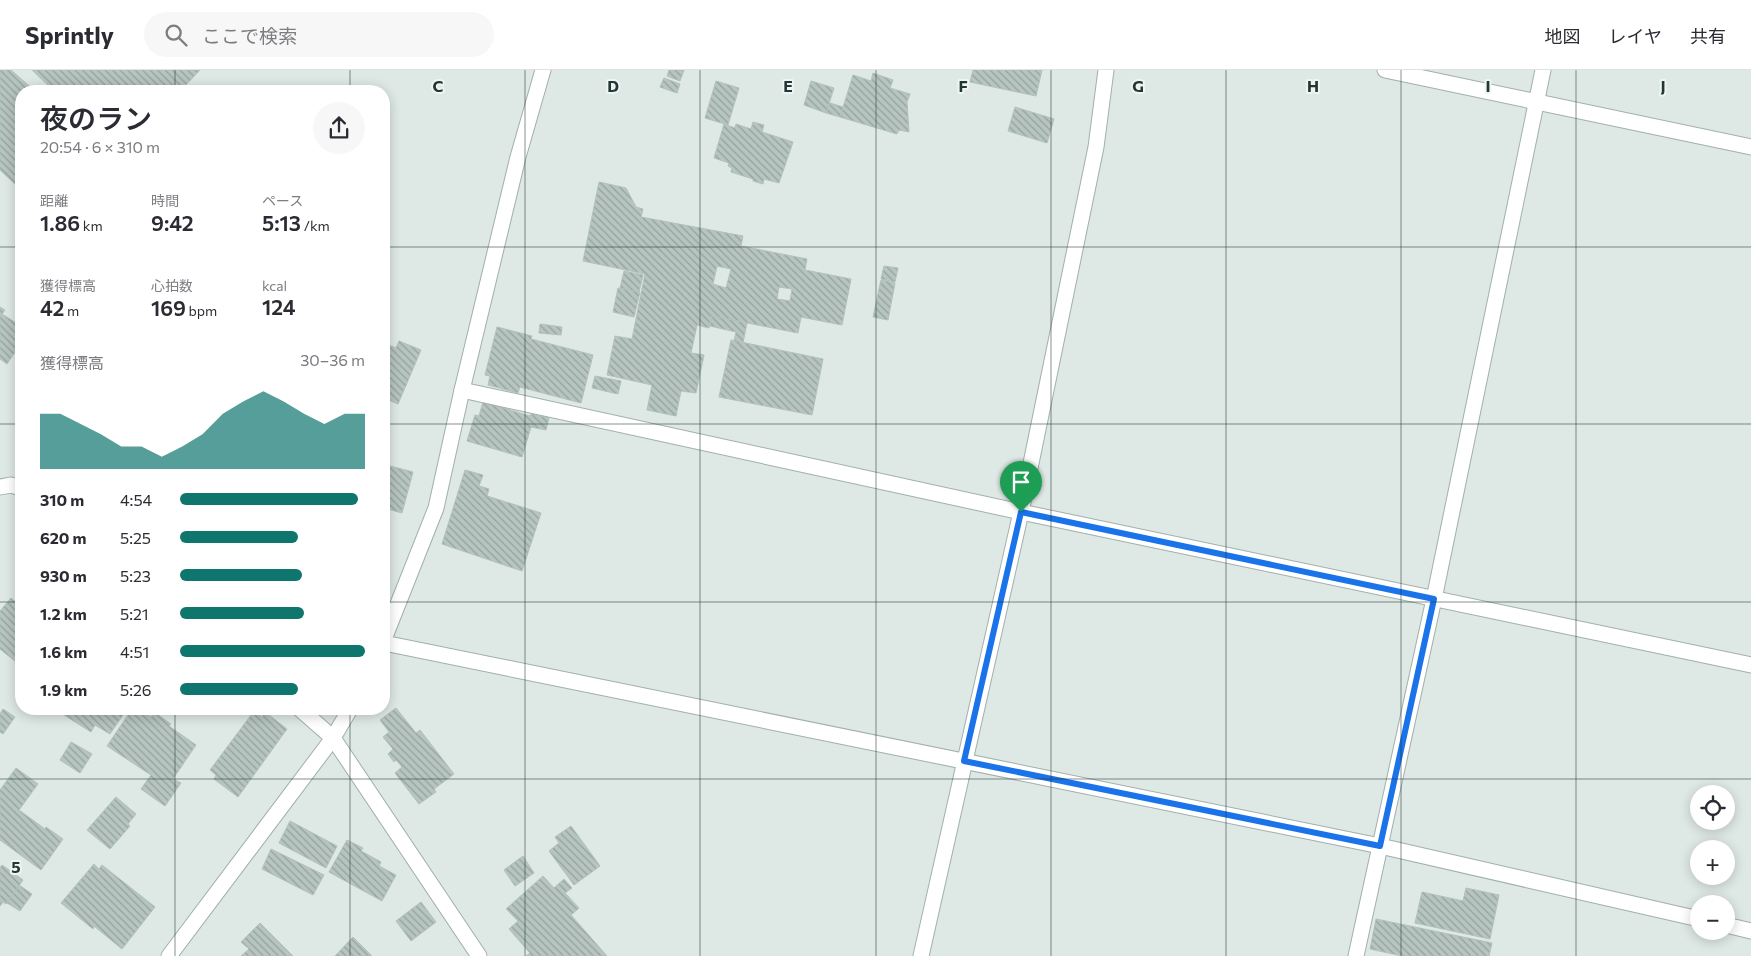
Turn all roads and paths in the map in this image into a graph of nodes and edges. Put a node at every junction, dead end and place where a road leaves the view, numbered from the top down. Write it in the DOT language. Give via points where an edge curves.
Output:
graph roads {
  1 [pos="543,70"];
  2 [pos="1106,70"];
  3 [pos="1385,70"];
  4 [pos="1543,70"];
  5 [pos="1536,101"];
  6 [pos="1751,147"];
  7 [pos="462,390"];
  8 [pos="0,487"];
  9 [pos="15,487"];
  10 [pos="1021,512"];
  11 [pos="1434,599"];
  12 [pos="390,624"];
  13 [pos="390,644"];
  14 [pos="1751,665"];
  15 [pos="308,715"];
  16 [pos="346,715"];
  17 [pos="333,738"];
  18 [pos="964,761"];
  19 [pos="1380,846"];
  20 [pos="1690,917"];
  21 [pos="1735,927"];
  22 [pos="1751,931"];
  23 [pos="170,956"];
  24 [pos="479,956"];
  25 [pos="921,956"];
  26 [pos="1356,956"];
  1 -- 7 [label="street" via="518,157"];
  2 -- 10 [label="street" via="1096,146"];
  3 -- 5 [label="street"];
  4 -- 5 [label="street"];
  5 -- 6 [label="street"];
  5 -- 11 [label="street"];
  7 -- 10 [label="street"];
  7 -- 12 [label="street" via="436,508"];
  8 -- 9 [label="street"];
  10 -- 11 [label="street"];
  10 -- 18 [label="street"];
  11 -- 14 [label="street"];
  11 -- 19 [label="street"];
  13 -- 18 [label="street"];
  15 -- 17 [label="street"];
  16 -- 17 [label="street"];
  17 -- 23 [label="street"];
  17 -- 24 [label="street"];
  18 -- 19 [label="street"];
  18 -- 25 [label="street"];
  19 -- 20 [label="street"];
  19 -- 26 [label="street"];
  21 -- 22 [label="street"];
}
